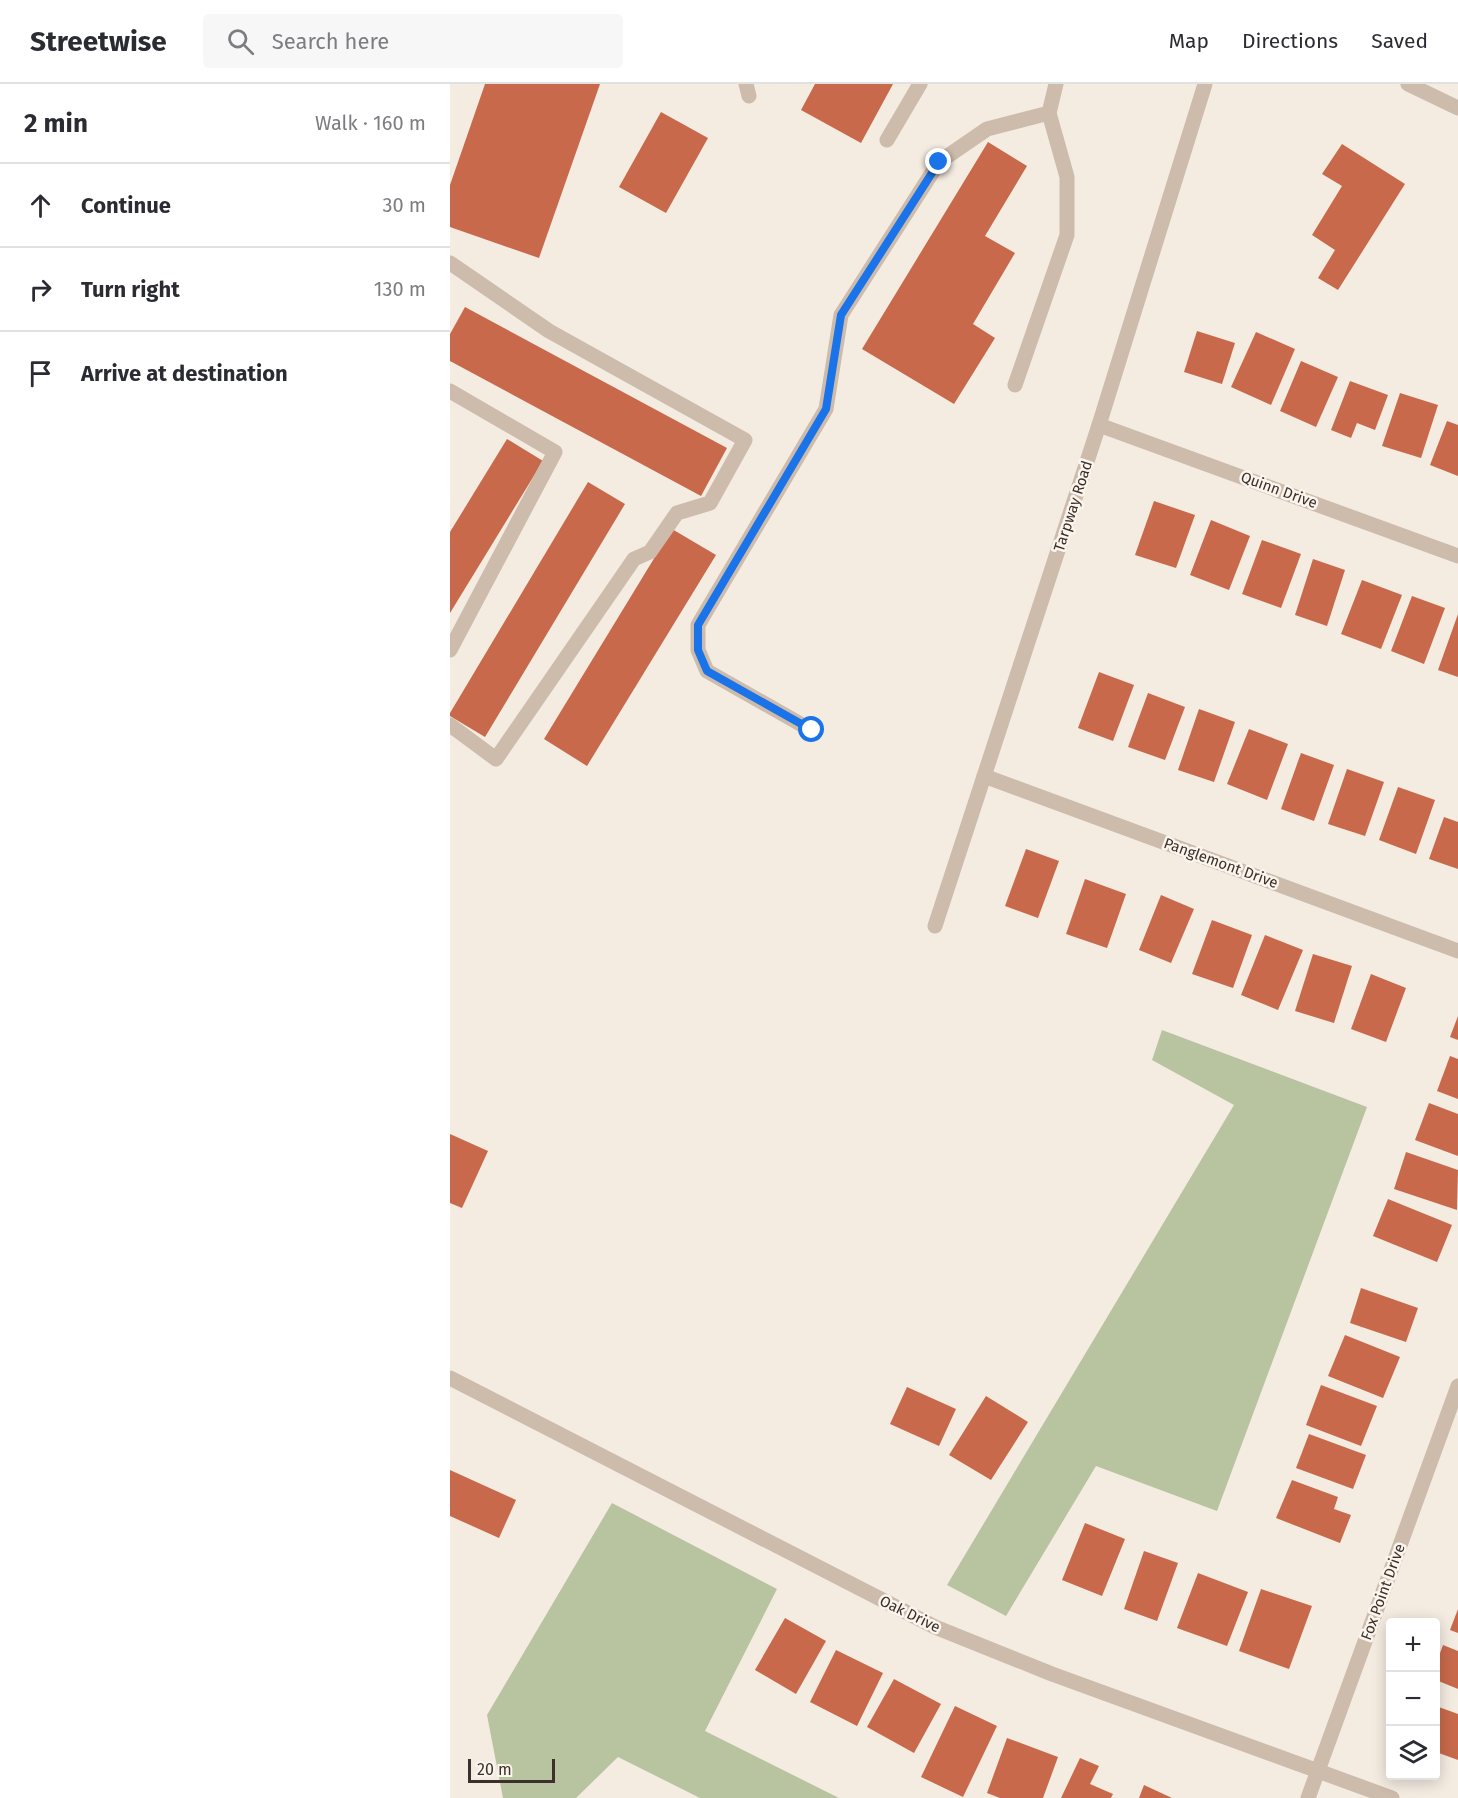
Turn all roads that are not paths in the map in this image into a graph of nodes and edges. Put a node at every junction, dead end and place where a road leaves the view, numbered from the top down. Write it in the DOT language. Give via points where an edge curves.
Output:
graph roads {
  1 [pos="920,84"];
  2 [pos="1056,84"];
  3 [pos="1205,84"];
  4 [pos="1408,84"];
  5 [pos="1458,108"];
  6 [pos="1049,113"];
  7 [pos="887,140"];
  8 [pos="450,263"];
  9 [pos="1014,385"];
  10 [pos="450,391"];
  11 [pos="1100,424"];
  12 [pos="1458,556"];
  13 [pos="450,650"];
  14 [pos="450,725"];
  15 [pos="812,730"];
  16 [pos="984,776"];
  17 [pos="935,926"];
  18 [pos="1458,951"];
  19 [pos="450,1378"];
  20 [pos="1458,1386"];
  21 [pos="1318,1771"];
  22 [pos="1308,1798"];
  23 [pos="1392,1798"];
  1 -- 7 [label="street"];
  2 -- 6 [label="street"];
  3 -- 11 [label="street, Tarpway Road"];
  4 -- 5 [label="street"];
  6 -- 9 [label="street" via="1067,177 1067,235"];
  6 -- 15 [label="street" via="987,129 939,162 841,315 826,409 698,625 698,650 707,671"];
  8 -- 14 [label="street" via="549,331 745,440 710,503 677,513 650,552 634,559 496,759"];
  10 -- 13 [label="street" via="555,452"];
  11 -- 12 [label="street, Quinn Drive"];
  11 -- 16 [label="street, Tarpway Road"];
  16 -- 17 [label="street, Tarpway Road"];
  16 -- 18 [label="street, Panglemont Drive"];
  19 -- 21 [label="street, Oak Drive" via="935,1627"];
  20 -- 21 [label="street, Fox Point Drive"];
  21 -- 22 [label="street, Fox Point Drive"];
  21 -- 23 [label="street, Oak Drive"];
}
